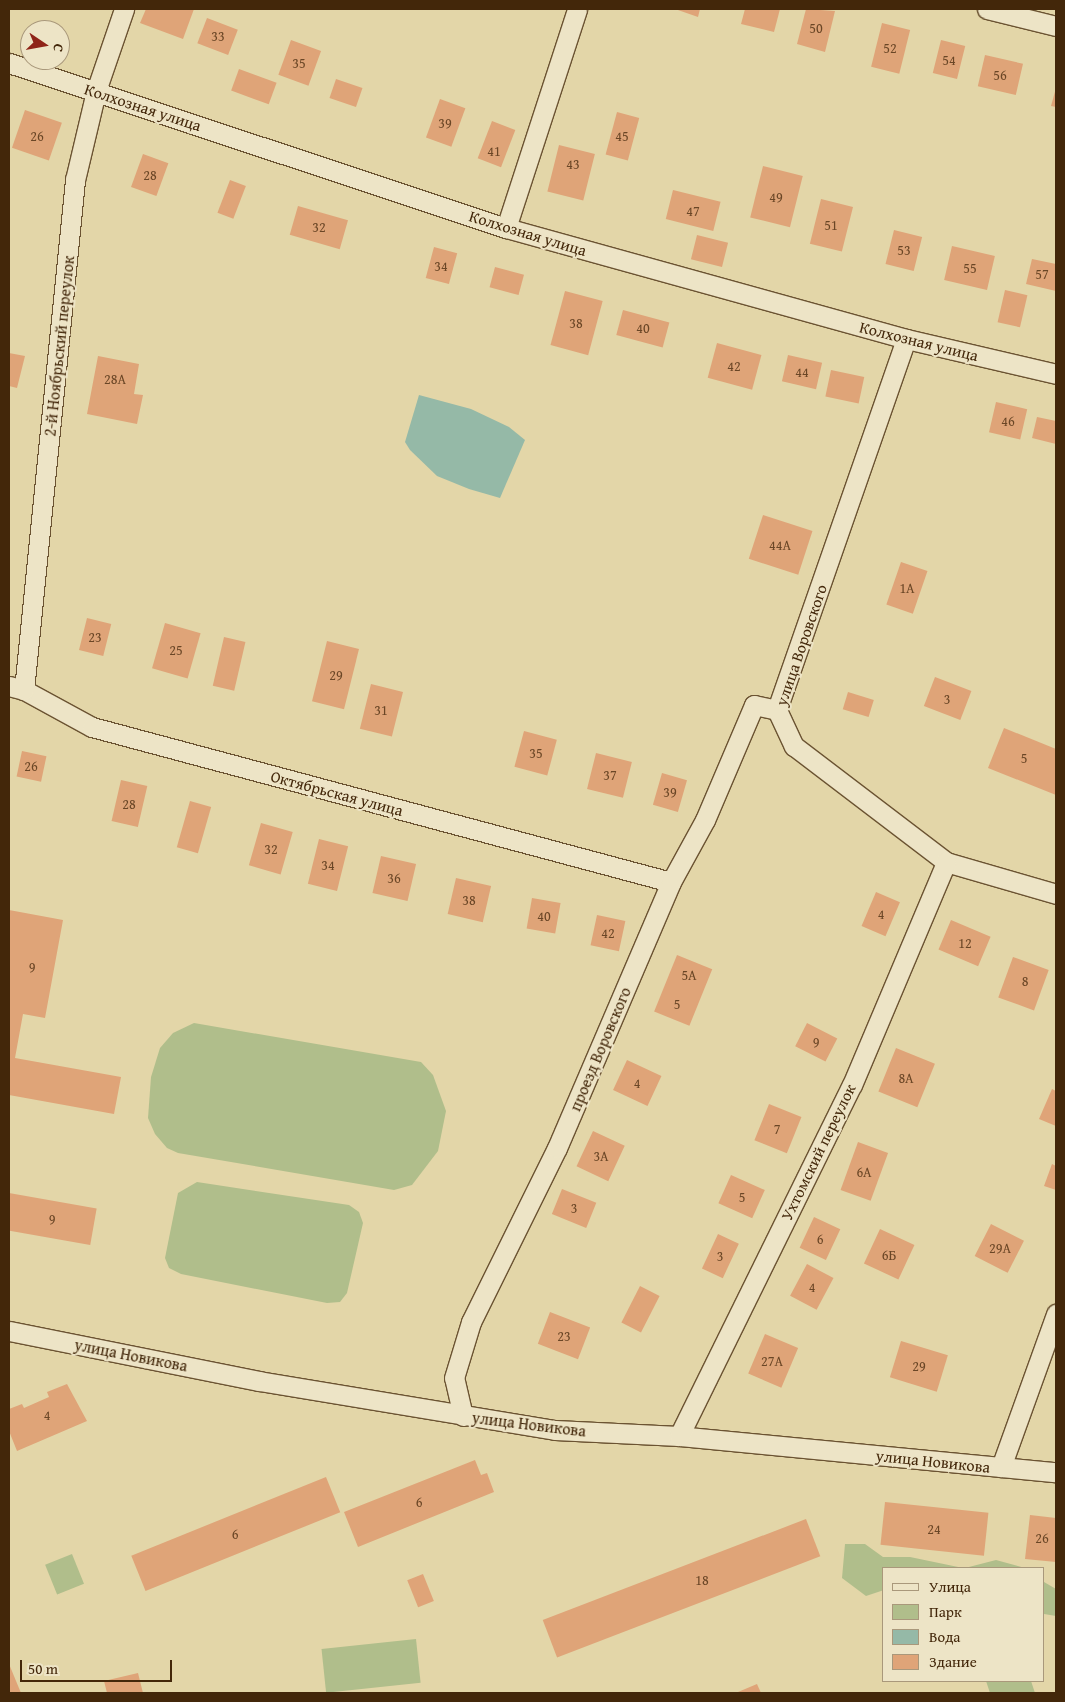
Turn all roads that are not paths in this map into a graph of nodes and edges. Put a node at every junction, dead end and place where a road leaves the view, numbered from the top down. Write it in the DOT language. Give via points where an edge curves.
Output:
graph roads {
  1 [pos="124,9"];
  2 [pos="578,9"];
  3 [pos="987,9"];
  4 [pos="1056,26"];
  5 [pos="9,63"];
  6 [pos="96,91"];
  7 [pos="506,228"];
  8 [pos="906,339"];
  9 [pos="1056,374"];
  10 [pos="16,688"];
  11 [pos="777,710"];
  12 [pos="946,862"];
  13 [pos="671,882"];
  14 [pos="1056,894"];
  15 [pos="1056,1314"];
  16 [pos="9,1331"];
  17 [pos="463,1416"];
  18 [pos="679,1436"];
  19 [pos="1001,1467"];
  20 [pos="1056,1472"];
  1 -- 6 [label="street, 2-й Ноябрьский переулок"];
  2 -- 7 [label="street"];
  3 -- 4 [label="street"];
  5 -- 6 [label="street, Колхозная улица"];
  6 -- 7 [label="street, Колхозная улица"];
  6 -- 10 [label="street, 2-й Ноябрьский переулок" via="75,180"];
  7 -- 8 [label="street, Колхозная улица"];
  8 -- 9 [label="street, Колхозная улица"];
  8 -- 11 [label="street, улица Воровского"];
  10 -- 13 [label="street, Октябрьская улица" via="92,727"];
  11 -- 12 [label="street, улица Воровского" via="794,746"];
  11 -- 13 [label="street, проезд Воровского" via="754,705 705,820"];
  12 -- 14 [label="street, улица Воровского"];
  12 -- 18 [label="street, Ухтомский переулок" via="852,1084"];
  13 -- 17 [label="street, проезд Воровского" via="557,1148 471,1322 454,1378"];
  15 -- 19 [label="street"];
  16 -- 17 [label="street, улица Новикова" via="259,1381"];
  17 -- 18 [label="street, улица Новикова" via="555,1430"];
  18 -- 19 [label="street, улица Новикова"];
  19 -- 20 [label="street, улица Новикова"];
}
